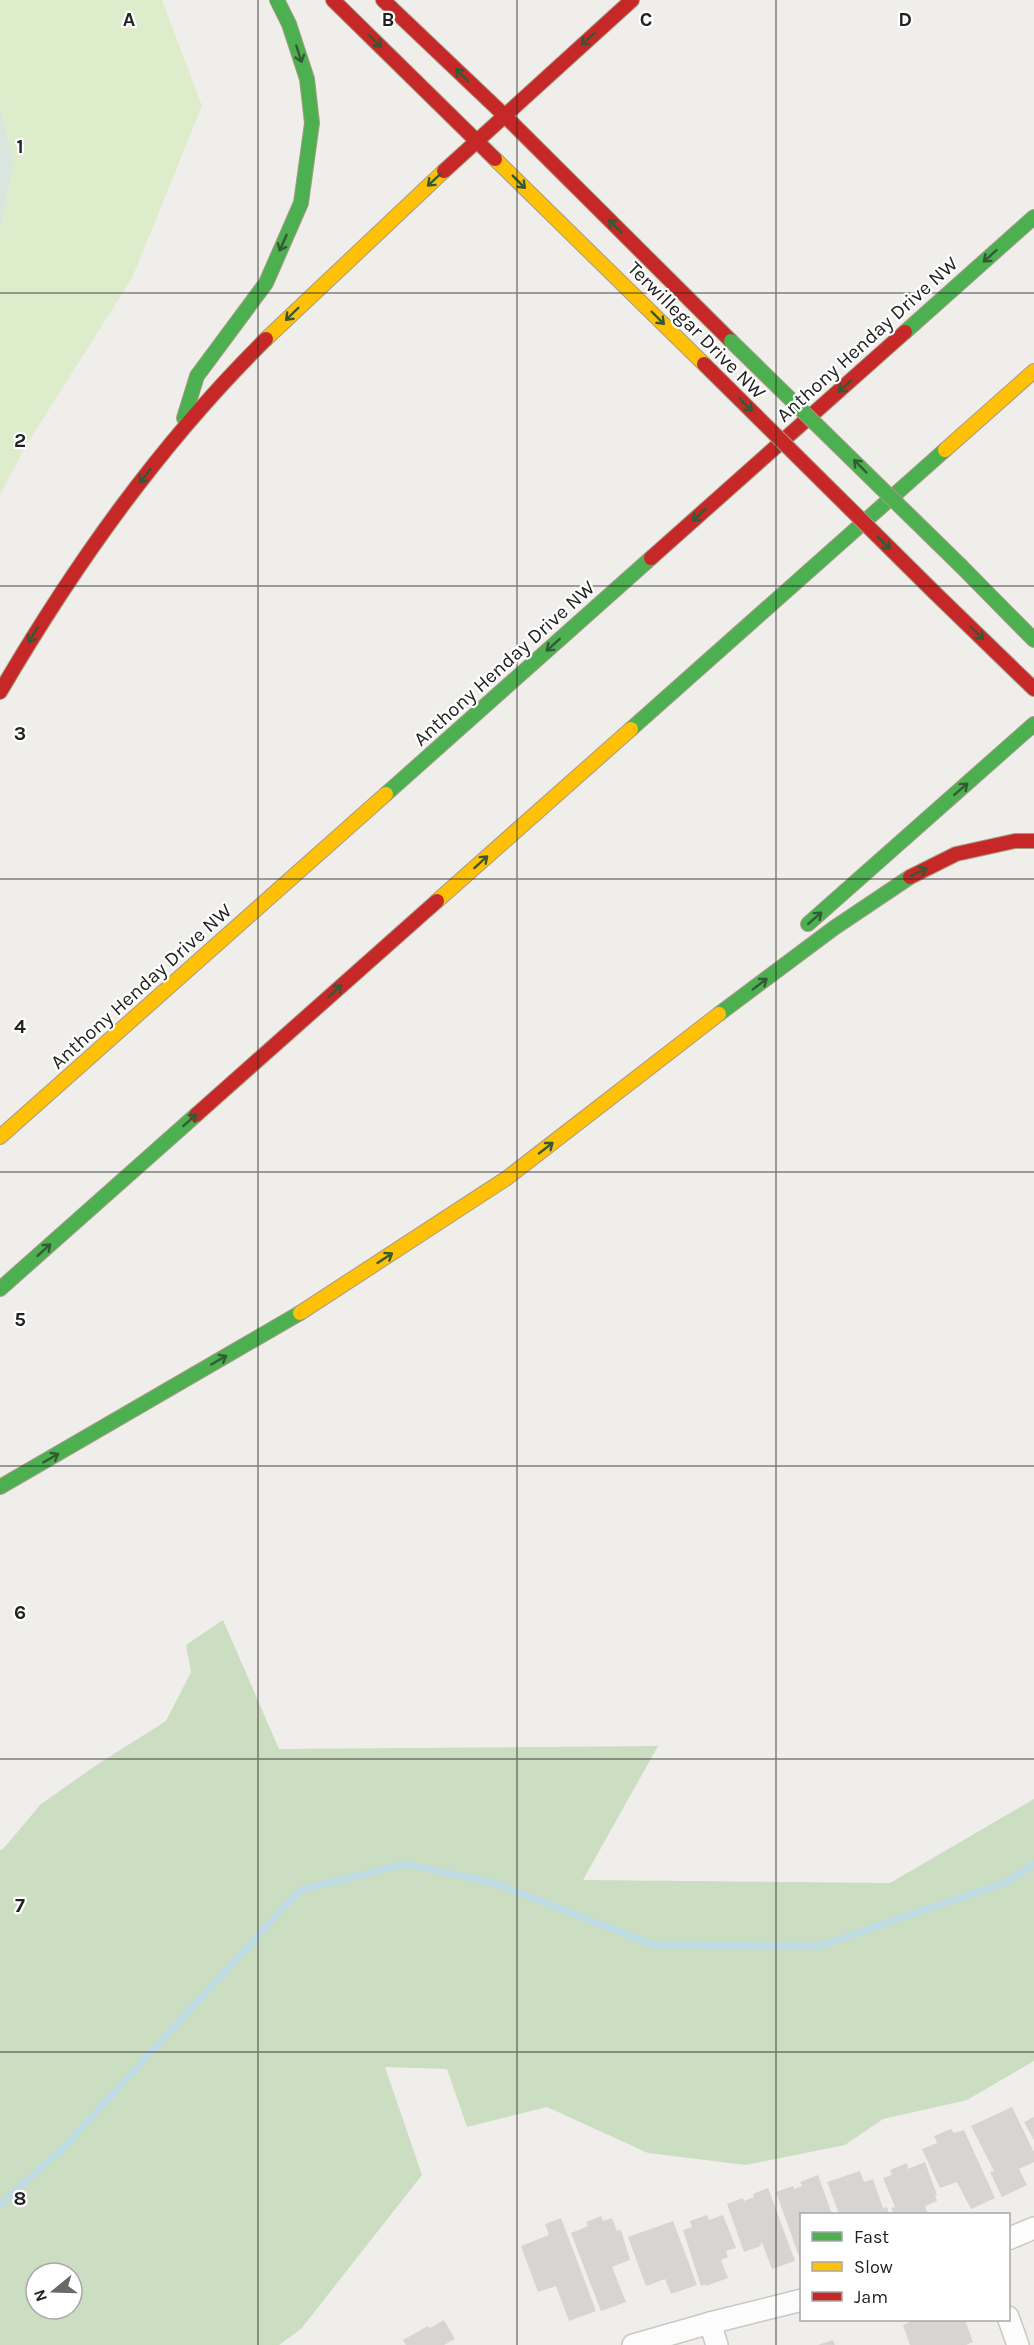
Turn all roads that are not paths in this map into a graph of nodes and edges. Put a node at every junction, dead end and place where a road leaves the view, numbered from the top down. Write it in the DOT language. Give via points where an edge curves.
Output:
graph roads {
  1 [pos="277,0"];
  2 [pos="333,0"];
  3 [pos="383,0"];
  4 [pos="632,0"];
  5 [pos="504,115"];
  6 [pos="477,141"];
  7 [pos="1034,217"];
  8 [pos="1034,371"];
  9 [pos="181,430"];
  10 [pos="1034,640"];
  11 [pos="1034,689"];
  12 [pos="0,693"];
  13 [pos="1034,724"];
  14 [pos="1034,841"];
  15 [pos="796,934"];
  16 [pos="761,966"];
  17 [pos="629,1082"];
  18 [pos="0,1137"];
  19 [pos="0,1289"];
  20 [pos="0,1487"];
  21 [pos="1034,2228"];
  22 [pos="1010,2238"];
  23 [pos="800,2301"];
  24 [pos="1009,2321"];
  25 [pos="710,2323"];
  26 [pos="633,2345"];
  27 [pos="717,2345"];
  28 [pos="1018,2345"];
  1 -- 9 [label="main road, one-way" via="307,79 312,123 301,203 266,283 197,376"];
  2 -- 6 [label="main road, Terwillegar Drive NW, one-way"];
  5 -- 3 [label="main road, Terwillegar Drive NW, one-way"];
  4 -- 5 [label="main road, one-way"];
  5 -- 6 [label="main road"];
  10 -- 5 [label="main road, Terwillegar Drive NW, one-way, bridge"];
  6 -- 9 [label="main road, one-way" via="237,367"];
  6 -- 11 [label="main road, Terwillegar Drive NW, one-way, bridge"];
  7 -- 18 [label="main road, Anthony Henday Drive NW, one-way"];
  19 -- 8 [label="main road, one-way"];
  9 -- 12 [label="main road, one-way" via="37,627"];
  15 -- 13 [label="main road, one-way"];
  17 -- 14 [label="main road, one-way" via="901,881 956,854"];
  16 -- 17 [label="main road"];
  20 -- 17 [label="main road, one-way" via="311,1306 507,1179"];
  21 -- 22 [label="street"];
  23 -- 25 [label="street"];
  24 -- 28 [label="street"];
  25 -- 26 [label="street"];
  25 -- 27 [label="street"];
}
